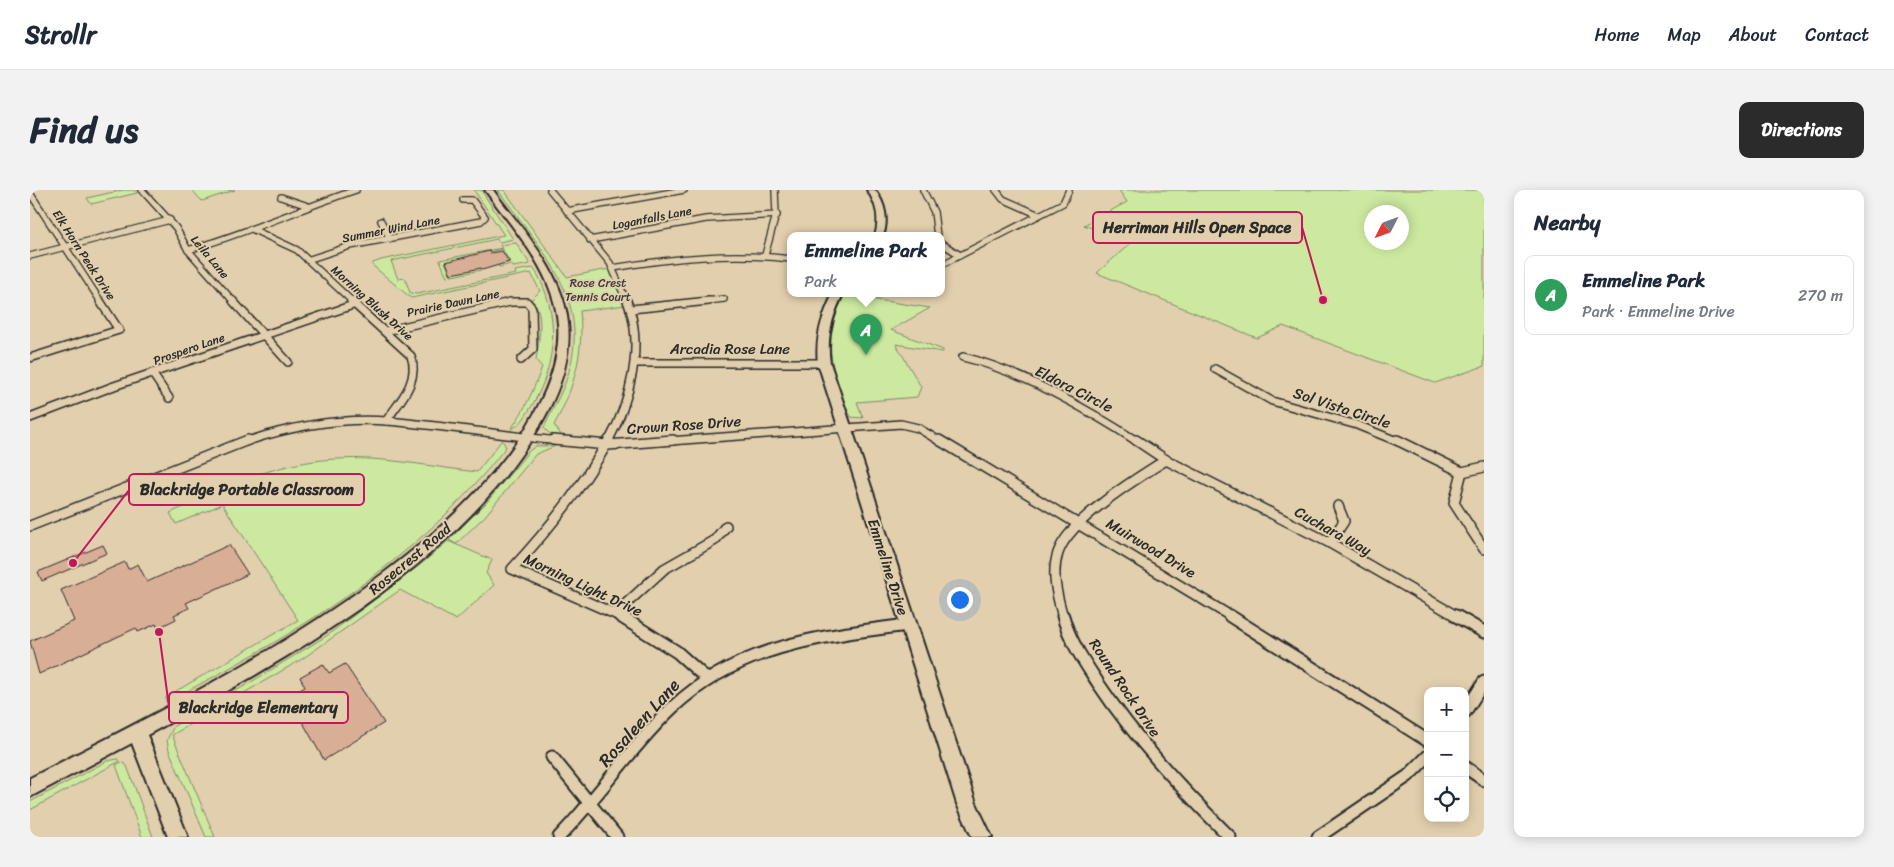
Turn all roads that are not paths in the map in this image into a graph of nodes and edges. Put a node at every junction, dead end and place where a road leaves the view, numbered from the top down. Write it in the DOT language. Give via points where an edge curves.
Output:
graph roads {
  1 [pos="142,190"];
  2 [pos="356,190"];
  3 [pos="490,190"];
  4 [pos="550,190"];
  5 [pos="684,190"];
  6 [pos="776,190"];
  7 [pos="871,190"];
  8 [pos="923,190"];
  9 [pos="996,190"];
  10 [pos="1069,190"];
  11 [pos="30,193"];
  12 [pos="281,197"];
  13 [pos="463,200"];
  14 [pos="308,206"];
  15 [pos="567,211"];
  16 [pos="777,215"];
  17 [pos="1040,215"];
  18 [pos="170,220"];
  19 [pos="381,221"];
  20 [pos="254,230"];
  21 [pos="879,232"];
  22 [pos="937,232"];
  23 [pos="390,239"];
  24 [pos="590,240"];
  25 [pos="65,247"];
  26 [pos="945,248"];
  27 [pos="188,250"];
  28 [pos="765,255"];
  29 [pos="960,255"];
  30 [pos="30,256"];
  31 [pos="787,258"];
  32 [pos="307,260"];
  33 [pos="945,263"];
  34 [pos="613,268"];
  35 [pos="836,297"];
  36 [pos="724,299"];
  37 [pos="356,304"];
  38 [pos="631,310"];
  39 [pos="386,330"];
  40 [pos="264,335"];
  41 [pos="963,357"];
  42 [pos="30,358"];
  43 [pos="521,360"];
  44 [pos="288,362"];
  45 [pos="635,362"];
  46 [pos="824,363"];
  47 [pos="1215,369"];
  48 [pos="152,373"];
  49 [pos="169,398"];
  50 [pos="30,418"];
  51 [pos="386,421"];
  52 [pos="843,428"];
  53 [pos="526,438"];
  54 [pos="608,444"];
  55 [pos="1166,460"];
  56 [pos="1484,468"];
  57 [pos="1462,472"];
  58 [pos="1338,506"];
  59 [pos="1081,524"];
  60 [pos="30,526"];
  61 [pos="726,526"];
  62 [pos="1330,542"];
  63 [pos="1483,546"];
  64 [pos="616,613"];
  65 [pos="908,625"];
  66 [pos="1484,632"];
  67 [pos="706,678"];
  68 [pos="1484,682"];
  69 [pos="1469,706"];
  70 [pos="137,732"];
  71 [pos="1424,738"];
  72 [pos="552,757"];
  73 [pos="1424,760"];
  74 [pos="1469,770"];
  75 [pos="1484,780"];
  76 [pos="30,788"];
  77 [pos="591,804"];
  78 [pos="178,837"];
  79 [pos="559,837"];
  80 [pos="617,837"];
  81 [pos="982,837"];
  82 [pos="1230,837"];
  83 [pos="1318,837"];
  1 -- 18 [label="street, Leila Lane"];
  2 -- 14 [label="street"];
  3 -- 53 [label="main road, Rosecrest Road" via="552,282 560,300 563,342 559,369 548,399"];
  4 -- 15 [label="street, Morning Light Drive"];
  5 -- 15 [label="street"];
  6 -- 16 [label="street"];
  7 -- 21 [label="main road" via="878,197"];
  8 -- 22 [label="street" via="937,221"];
  9 -- 17 [label="street" via="1003,199"];
  10 -- 17 [label="street" via="1063,203"];
  11 -- 25 [label="street, Elk Horn Peak Drive"];
  12 -- 14 [label="street"];
  13 -- 23 [label="street, Summer Wind Lane" via="472,200 484,217 480,221"];
  14 -- 20 [label="street"];
  15 -- 24 [label="street, Morning Light Drive"];
  16 -- 24 [label="street, Loganfalls Lane" via="686,220"];
  16 -- 28 [label="street"];
  17 -- 29 [label="street"];
  18 -- 25 [label="street"];
  18 -- 27 [label="street, Leila Lane"];
  19 -- 23 [label="street"];
  20 -- 27 [label="street"];
  20 -- 32 [label="street, Morning Blush Drive" via="288,244"];
  23 -- 32 [label="street, Summer Wind Lane" via="350,246"];
  24 -- 34 [label="street, Morning Light Drive"];
  25 -- 30 [label="street"];
  25 -- 42 [label="street, Elk Horn Peak Drive" via="119,330"];
  26 -- 29 [label="street"];
  27 -- 40 [label="street, Leila Lane"];
  28 -- 31 [label="street"];
  28 -- 34 [label="street" via="684,258"];
  29 -- 33 [label="street"];
  32 -- 37 [label="street, Morning Blush Drive"];
  34 -- 38 [label="street, Morning Light Drive"];
  35 -- 46 [label="main road, Emmeline Drive" via="825,328"];
  36 -- 38 [label="street"];
  37 -- 39 [label="street, Morning Blush Drive"];
  37 -- 40 [label="street, Prospero Lane"];
  38 -- 45 [label="street, Morning Light Drive"];
  39 -- 43 [label="street, Prairie Dawn Lane" via="510,302 527,302 532,308 533,349"];
  39 -- 51 [label="street, Morning Blush Drive" via="412,356 415,369 411,383"];
  40 -- 44 [label="street, Leila Lane"];
  40 -- 48 [label="street, Prospero Lane"];
  41 -- 55 [label="street, Eldora Circle" via="990,363 1099,416"];
  45 -- 46 [label="street, Arcadia Rose Lane"];
  45 -- 54 [label="street, Morning Light Drive" via="629,392"];
  46 -- 52 [label="main road, Emmeline Drive"];
  47 -- 57 [label="street, Sol Vista Circle" via="1272,401 1390,437"];
  48 -- 49 [label="street"];
  48 -- 50 [label="street, Prospero Lane"];
  51 -- 53 [label="street, Crown Rose Drive"];
  51 -- 60 [label="street, Crown Rose Drive" via="304,426 261,436"];
  52 -- 54 [label="street, Crown Rose Drive"];
  52 -- 59 [label="street, Muirwood Drive" via="901,424 918,428"];
  52 -- 65 [label="main road, Emmeline Drive"];
  53 -- 54 [label="street, Crown Rose Drive"];
  53 -- 70 [label="main road, Rosecrest Road" via="483,494 435,541 365,597 278,654"];
  54 -- 64 [label="street, Morning Light Drive" via="575,496 512,570"];
  55 -- 59 [label="street, Round Rock Drive" via="1143,473"];
  55 -- 62 [label="street, Cuchara Way"];
  56 -- 57 [label="street"];
  57 -- 63 [label="street" via="1454,503"];
  58 -- 62 [label="street" via="1344,520"];
  59 -- 71 [label="street, Muirwood Drive"];
  59 -- 82 [label="street, Round Rock Drive" via="1062,544 1053,573 1054,597 1063,621 1092,674 1149,752"];
  61 -- 64 [label="street" via="715,540 664,569"];
  62 -- 66 [label="street, Cuchara Way"];
  64 -- 67 [label="street, Morning Light Drive" via="677,652"];
  65 -- 67 [label="street, Rosaleen Lane" via="808,638 750,656"];
  65 -- 81 [label="main road, Emmeline Drive" via="967,804"];
  67 -- 77 [label="street, Rosaleen Lane" via="671,708"];
  68 -- 69 [label="street"];
  70 -- 76 [label="main road, Rosecrest Road"];
  70 -- 78 [label="main road"];
  72 -- 77 [label="street"];
  73 -- 83 [label="street" via="1408,776"];
  74 -- 75 [label="street"];
  77 -- 79 [label="street, Rosaleen Lane"];
  77 -- 80 [label="street"];
}
